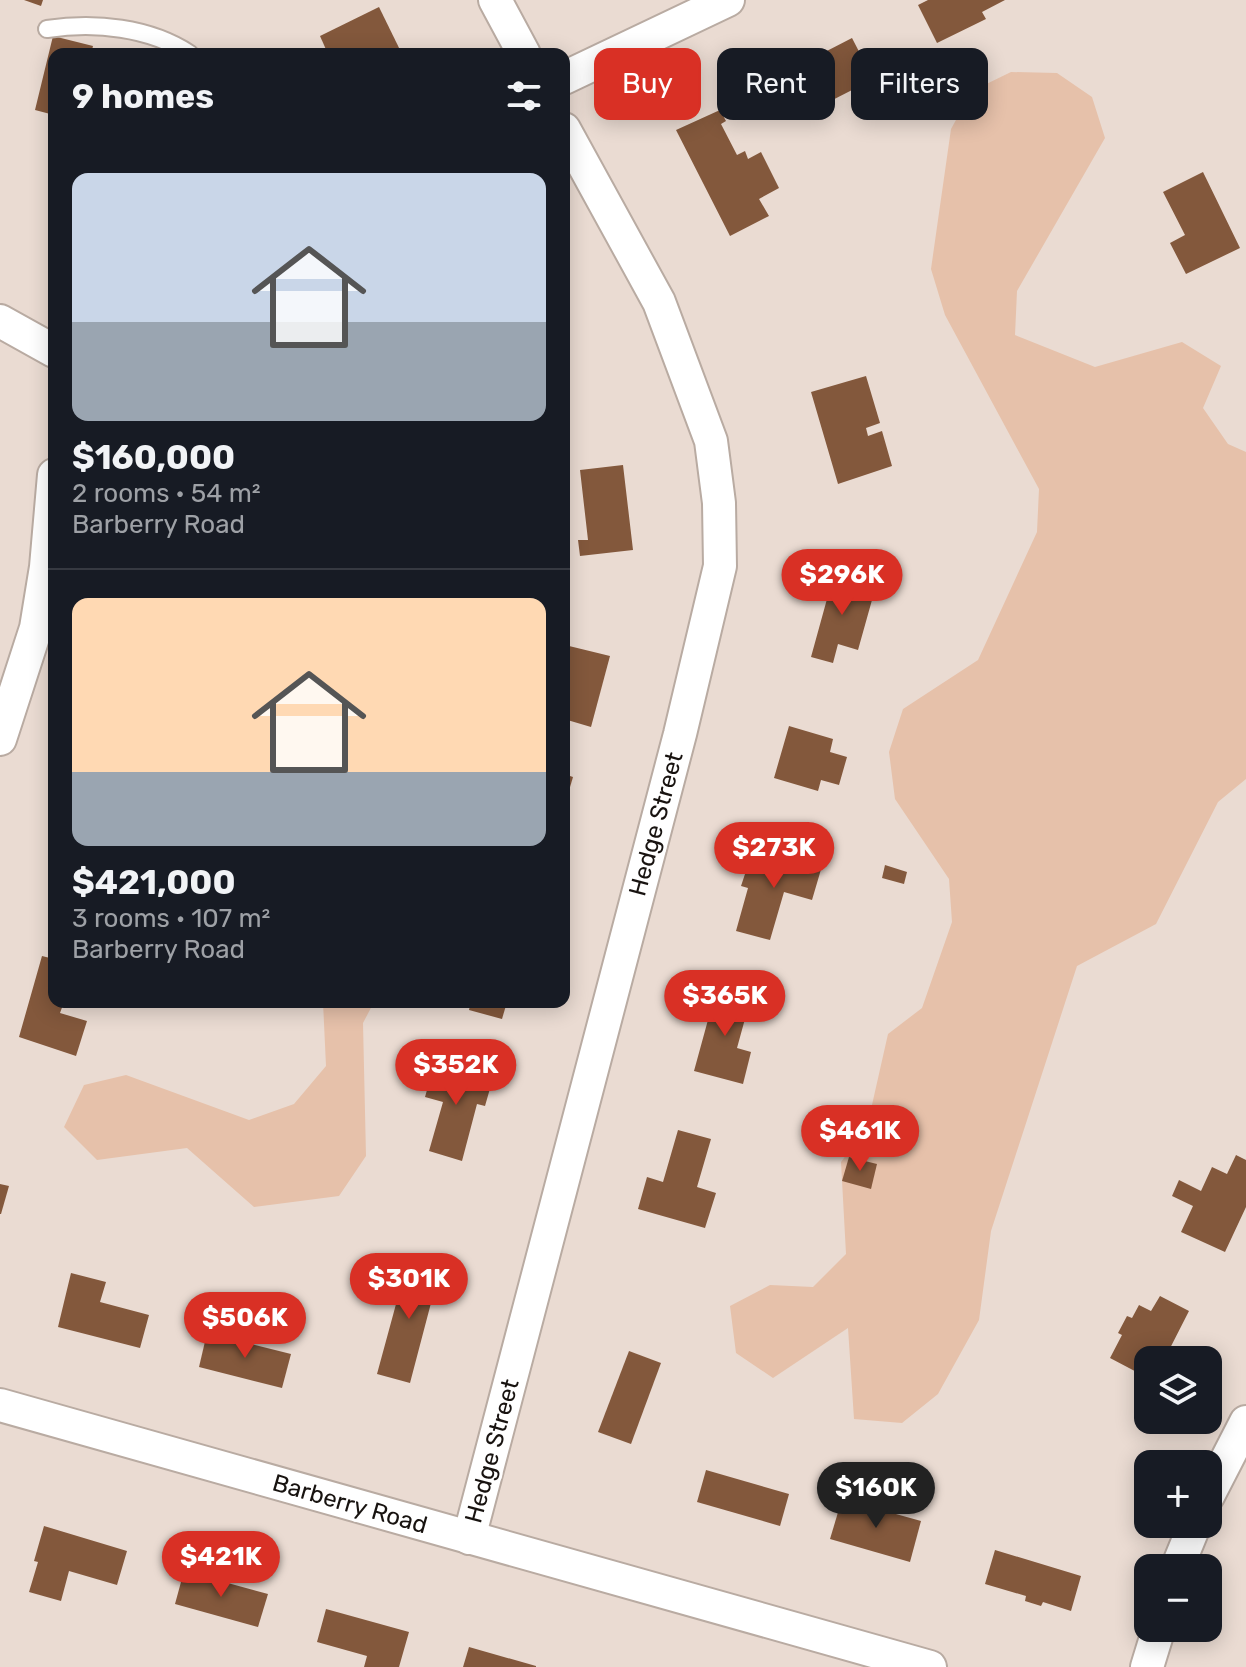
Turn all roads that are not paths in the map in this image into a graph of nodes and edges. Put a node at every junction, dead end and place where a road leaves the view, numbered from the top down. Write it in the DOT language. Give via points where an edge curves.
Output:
graph roads {
  1 [pos="495,0"];
  2 [pos="728,0"];
  3 [pos="47,29"];
  4 [pos="178,48"];
  5 [pos="521,48"];
  6 [pos="570,75"];
  7 [pos="570,140"];
  8 [pos="0,321"];
  9 [pos="48,348"];
  10 [pos="48,544"];
  11 [pos="0,739"];
  12 [pos="0,1405"];
  13 [pos="1246,1422"];
  14 [pos="1222,1469"];
  15 [pos="469,1538"];
  16 [pos="1155,1642"];
  17 [pos="930,1667"];
  18 [pos="1147,1667"];
  1 -- 5 [label="street"];
  2 -- 6 [label="street"];
  3 -- 4 [label="lane" via="76,25 151,34"];
  7 -- 15 [label="street, Hedge Street" via="659,302 711,441 720,566"];
  8 -- 9 [label="street"];
  10 -- 11 [label="street" via="36,628"];
  12 -- 15 [label="street, Barberry Road"];
  13 -- 14 [label="street"];
  15 -- 17 [label="street, Barberry Road"];
  16 -- 18 [label="street"];
}
